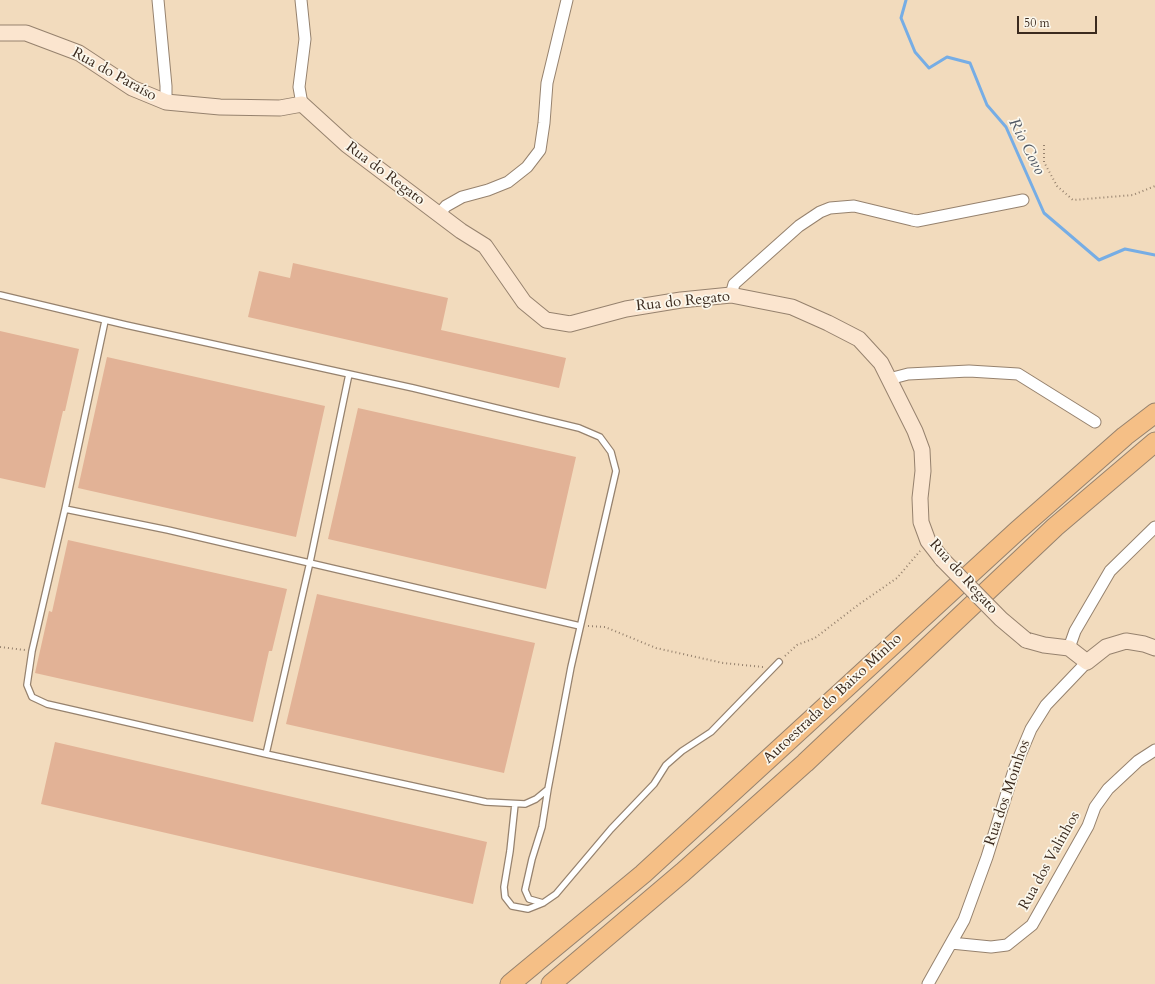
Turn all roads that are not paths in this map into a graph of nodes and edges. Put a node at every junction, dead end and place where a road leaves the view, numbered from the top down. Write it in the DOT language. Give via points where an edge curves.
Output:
graph roads {
  1 [pos="158,0"];
  2 [pos="301,0"];
  3 [pos="568,0"];
  4 [pos="0,33"];
  5 [pos="166,102"];
  6 [pos="302,104"];
  7 [pos="1023,200"];
  8 [pos="439,214"];
  9 [pos="0,295"];
  10 [pos="730,295"];
  11 [pos="105,320"];
  12 [pos="349,374"];
  13 [pos="889,379"];
  14 [pos="1155,413"];
  15 [pos="1095,422"];
  16 [pos="1155,442"];
  17 [pos="65,509"];
  18 [pos="1155,527"];
  19 [pos="310,562"];
  20 [pos="580,626"];
  21 [pos="1069,648"];
  22 [pos="1155,648"];
  23 [pos="779,662"];
  24 [pos="1087,662"];
  25 [pos="1155,750"];
  26 [pos="266,754"];
  27 [pos="548,790"];
  28 [pos="515,804"];
  29 [pos="543,903"];
  30 [pos="951,943"];
  31 [pos="510,984"];
  32 [pos="551,984"];
  33 [pos="928,984"];
  1 -- 5 [label="street"];
  2 -- 6 [label="street" via="305,39 299,87"];
  3 -- 8 [label="street" via="547,83 540,150 527,167 508,182 462,197 446,206"];
  4 -- 5 [label="street, Rua do Paraíso" via="26,33 78,53 132,88"];
  5 -- 6 [label="street, Rua do Paraíso" via="220,107 280,108"];
  6 -- 8 [label="street, Rua do Regato" via="347,145"];
  7 -- 10 [label="street" via="917,220 854,206 830,208 799,226 734,284"];
  8 -- 10 [label="street, Rua do Regato" via="485,246 524,302 546,320 570,324 626,308"];
  9 -- 11 [label="lane"];
  10 -- 13 [label="street, Rua do Regato" via="792,307 859,339 881,364"];
  11 -- 12 [label="lane"];
  11 -- 17 [label="lane"];
  12 -- 19 [label="lane"];
  12 -- 20 [label="lane" via="578,428 600,437 611,452 616,471"];
  13 -- 15 [label="street" via="908,374 969,371 1018,374"];
  13 -- 21 [label="street, Rua do Regato, bridge" via="915,430 922,450 921,522 928,541 942,559 1001,619 1026,640"];
  14 -- 31 [label="highway, Autoestrada do Baixo Minho" via="1125,436 1017,531 643,874"];
  16 -- 32 [label="highway, Autoestrada do Baixo Minho" via="1055,528 805,763 684,872"];
  17 -- 19 [label="lane"];
  17 -- 26 [label="lane" via="32,651 27,685 32,697 46,704"];
  18 -- 21 [label="street" via="1110,571 1075,631"];
  19 -- 20 [label="lane"];
  19 -- 26 [label="lane"];
  20 -- 27 [label="lane"];
  21 -- 24 [label="street"];
  22 -- 24 [label="street, Rua dos Moinhos" via="1126,641 1106,646"];
  23 -- 29 [label="lane" via="711,732 666,765 654,784 556,894"];
  24 -- 30 [label="street, Rua dos Moinhos" via="1046,705 1031,729 1015,767 964,920"];
  25 -- 30 [label="street, Rua dos Valinhos" via="1138,761 1108,789 1095,807 1088,826 1032,925 1007,945 991,947"];
  26 -- 28 [label="lane" via="486,802"];
  27 -- 28 [label="lane" via="525,804"];
  27 -- 29 [label="lane" via="542,827 525,890 529,899"];
  28 -- 29 [label="lane" via="504,886 505,896 512,906 528,909"];
  30 -- 33 [label="street, Rua dos Moinhos"];
}
